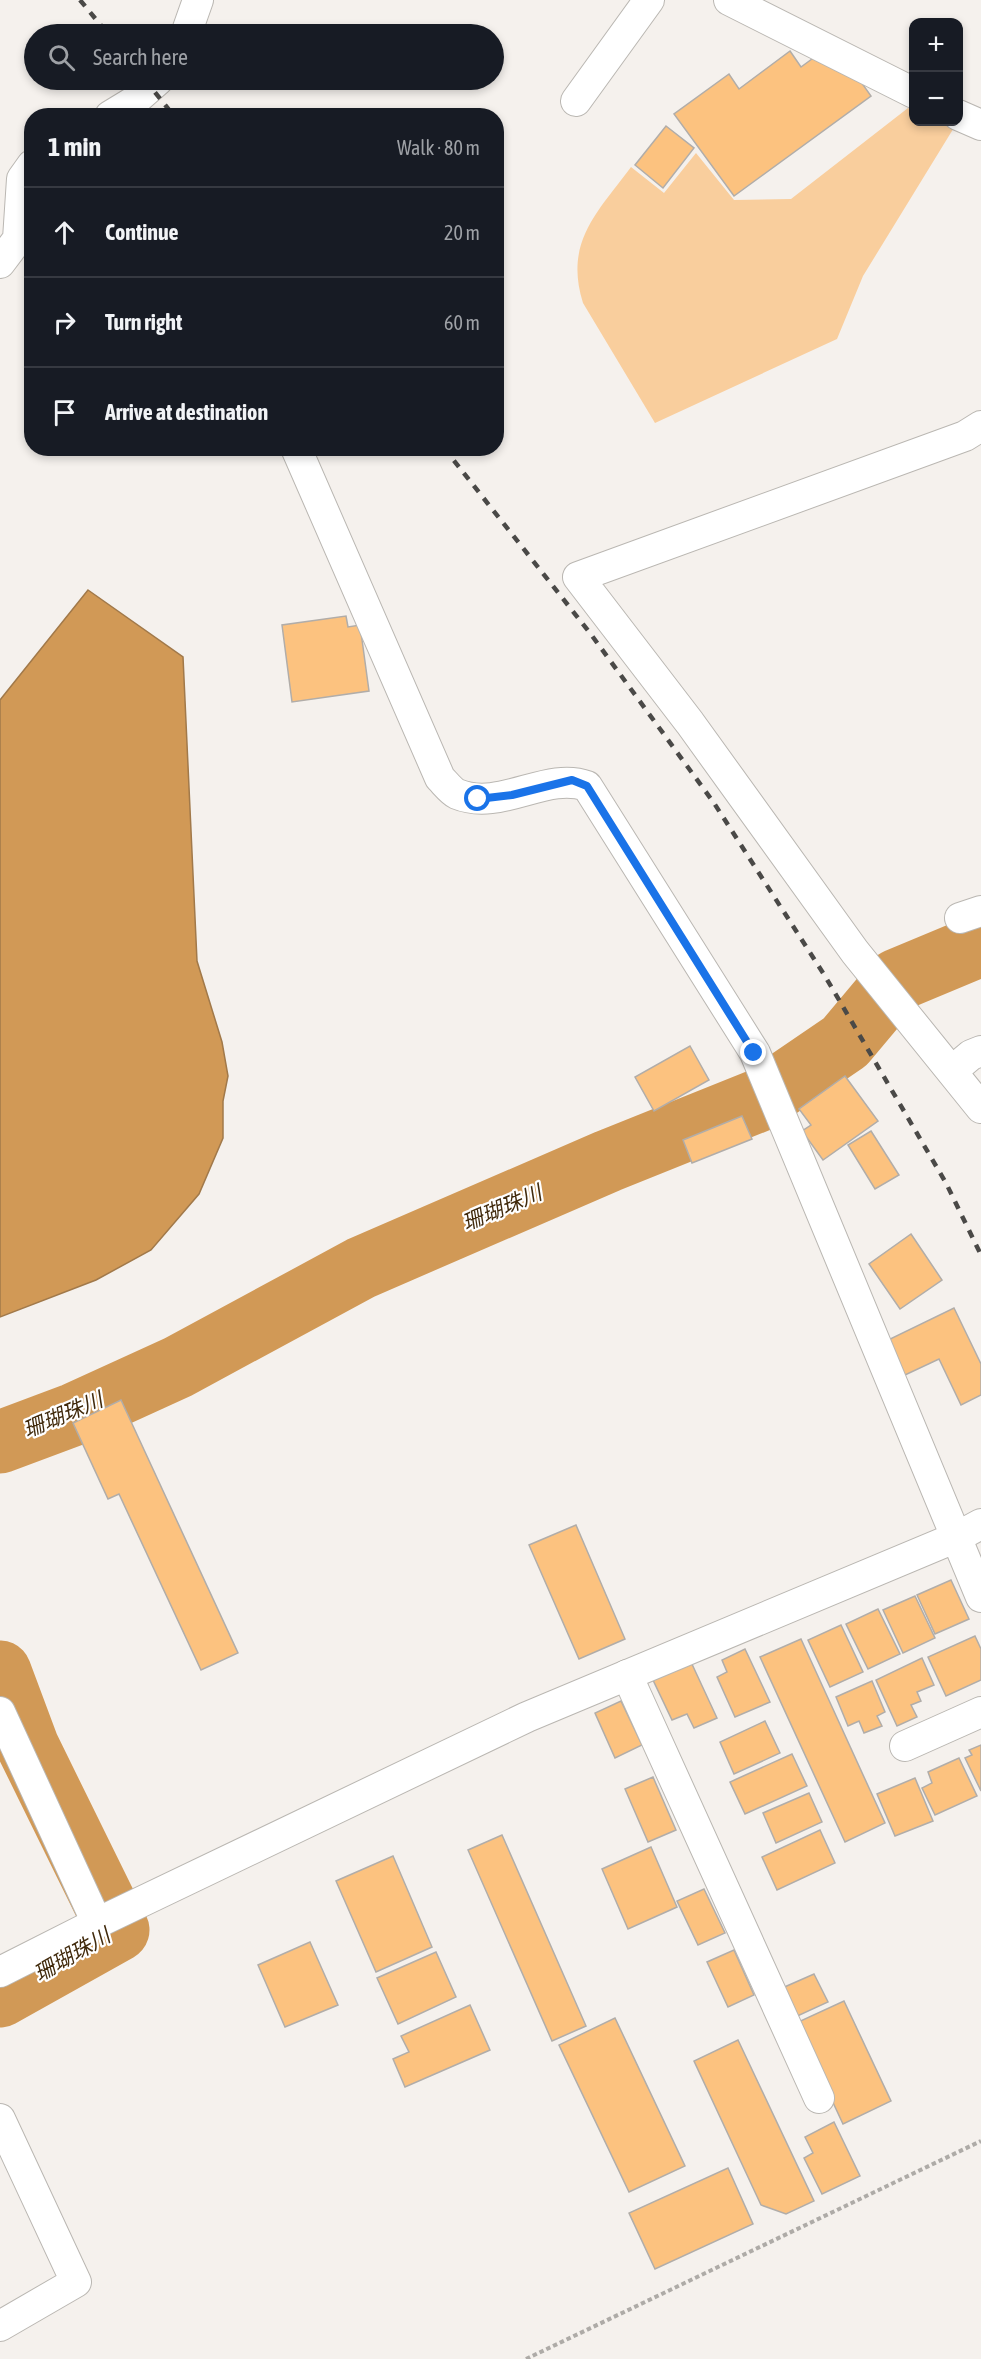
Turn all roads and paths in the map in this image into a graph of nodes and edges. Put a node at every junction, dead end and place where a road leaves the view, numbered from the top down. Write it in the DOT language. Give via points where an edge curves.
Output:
graph roads {
  1 [pos="198,0"];
  2 [pos="649,0"];
  3 [pos="729,0"];
  4 [pos="190,24"];
  5 [pos="147,90"];
  6 [pos="909,90"];
  7 [pos="576,101"];
  8 [pos="124,108"];
  9 [pos="963,117"];
  10 [pos="981,125"];
  11 [pos="24,176"];
  12 [pos="0,263"];
  13 [pos="981,426"];
  14 [pos="299,456"];
  15 [pos="981,1051"];
  16 [pos="952,1071"];
  17 [pos="981,1108"];
  18 [pos="969,1531"];
  19 [pos="981,1597"];
  20 [pos="627,1675"];
  21 [pos="981,1712"];
  22 [pos="0,1713"];
  23 [pos="905,1746"];
  24 [pos="97,1923"];
  25 [pos="0,1972"];
  26 [pos="819,2098"];
  27 [pos="0,2119"];
  28 [pos="981,2141"];
  29 [pos="0,2326"];
  30 [pos="526,2359"];
  1 -- 4 [label="street"];
  2 -- 7 [label="street"];
  3 -- 6 [label="street"];
  5 -- 8 [label="street"];
  9 -- 10 [label="street"];
  11 -- 12 [label="street" via="18,239"];
  13 -- 16 [label="street" via="964,436 578,577 888,992"];
  14 -- 18 [label="street" via="440,778 455,794 478,799 572,780 587,786 754,1053"];
  15 -- 16 [label="street" via="971,1054"];
  16 -- 17 [label="street"];
  18 -- 19 [label="street"];
  18 -- 20 [label="street"];
  20 -- 24 [label="street" via="527,1717"];
  20 -- 26 [label="street"];
  21 -- 23 [label="street"];
  22 -- 24 [label="street"];
  24 -- 25 [label="street"];
  27 -- 29 [label="street" via="76,2282"];
  28 -- 30 [label="path"];
}
